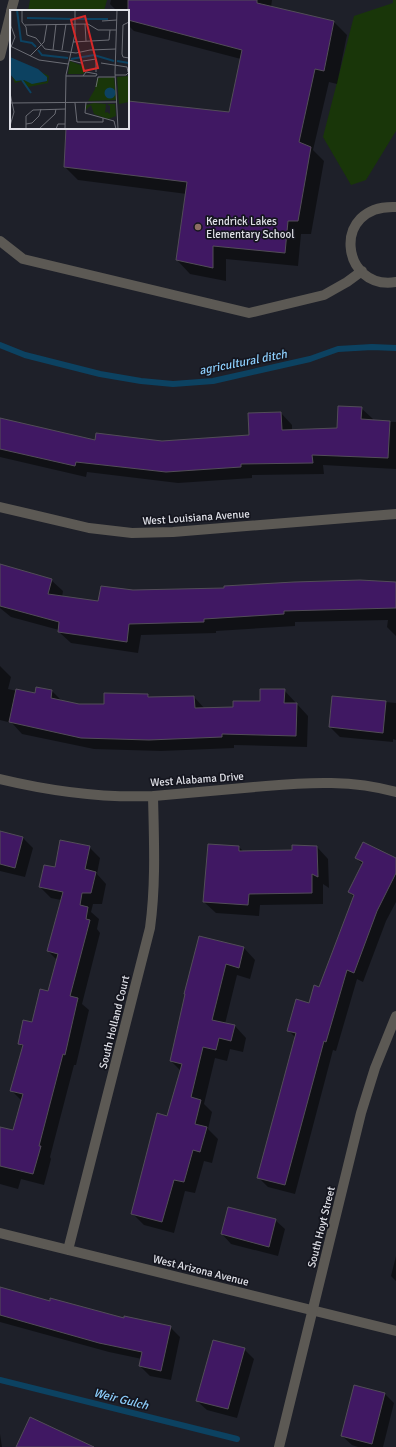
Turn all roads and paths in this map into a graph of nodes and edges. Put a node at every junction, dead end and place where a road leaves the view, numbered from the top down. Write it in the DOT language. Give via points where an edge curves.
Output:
graph roads {
  1 [pos="14,0"];
  2 [pos="12,10"];
  3 [pos="10,16"];
  4 [pos="0,56"];
  5 [pos="396,207"];
  6 [pos="0,241"];
  7 [pos="362,271"];
  8 [pos="396,282"];
  9 [pos="0,507"];
  10 [pos="396,514"];
  11 [pos="0,779"];
  12 [pos="396,792"];
  13 [pos="153,796"];
  14 [pos="396,1016"];
  15 [pos="0,1233"];
  16 [pos="68,1250"];
  17 [pos="314,1310"];
  18 [pos="396,1331"];
  19 [pos="279,1447"];
  1 -- 2 [label="street"];
  3 -- 4 [label="street"];
  5 -- 7 [label="street" via="384,206 372,210 362,217 354,228 350,240 351,253"];
  6 -- 7 [label="street" via="23,259 249,313 324,294"];
  7 -- 8 [label="street" via="376,281"];
  9 -- 10 [label="street, West Louisiana Avenue" via="89,528 132,533"];
  11 -- 13 [label="street, West Alabama Drive" via="78,793"];
  12 -- 13 [label="street, West Alabama Drive" via="360,784 304,783"];
  13 -- 16 [label="street, South Holland Court" via="155,883 150,928"];
  14 -- 17 [label="street, South Hoyt Street" via="375,1068 362,1113"];
  15 -- 16 [label="street, West Arizona Avenue"];
  16 -- 17 [label="street, West Arizona Avenue"];
  17 -- 18 [label="street, West Arizona Avenue"];
  17 -- 19 [label="street, South Hoyt Street"];
}
